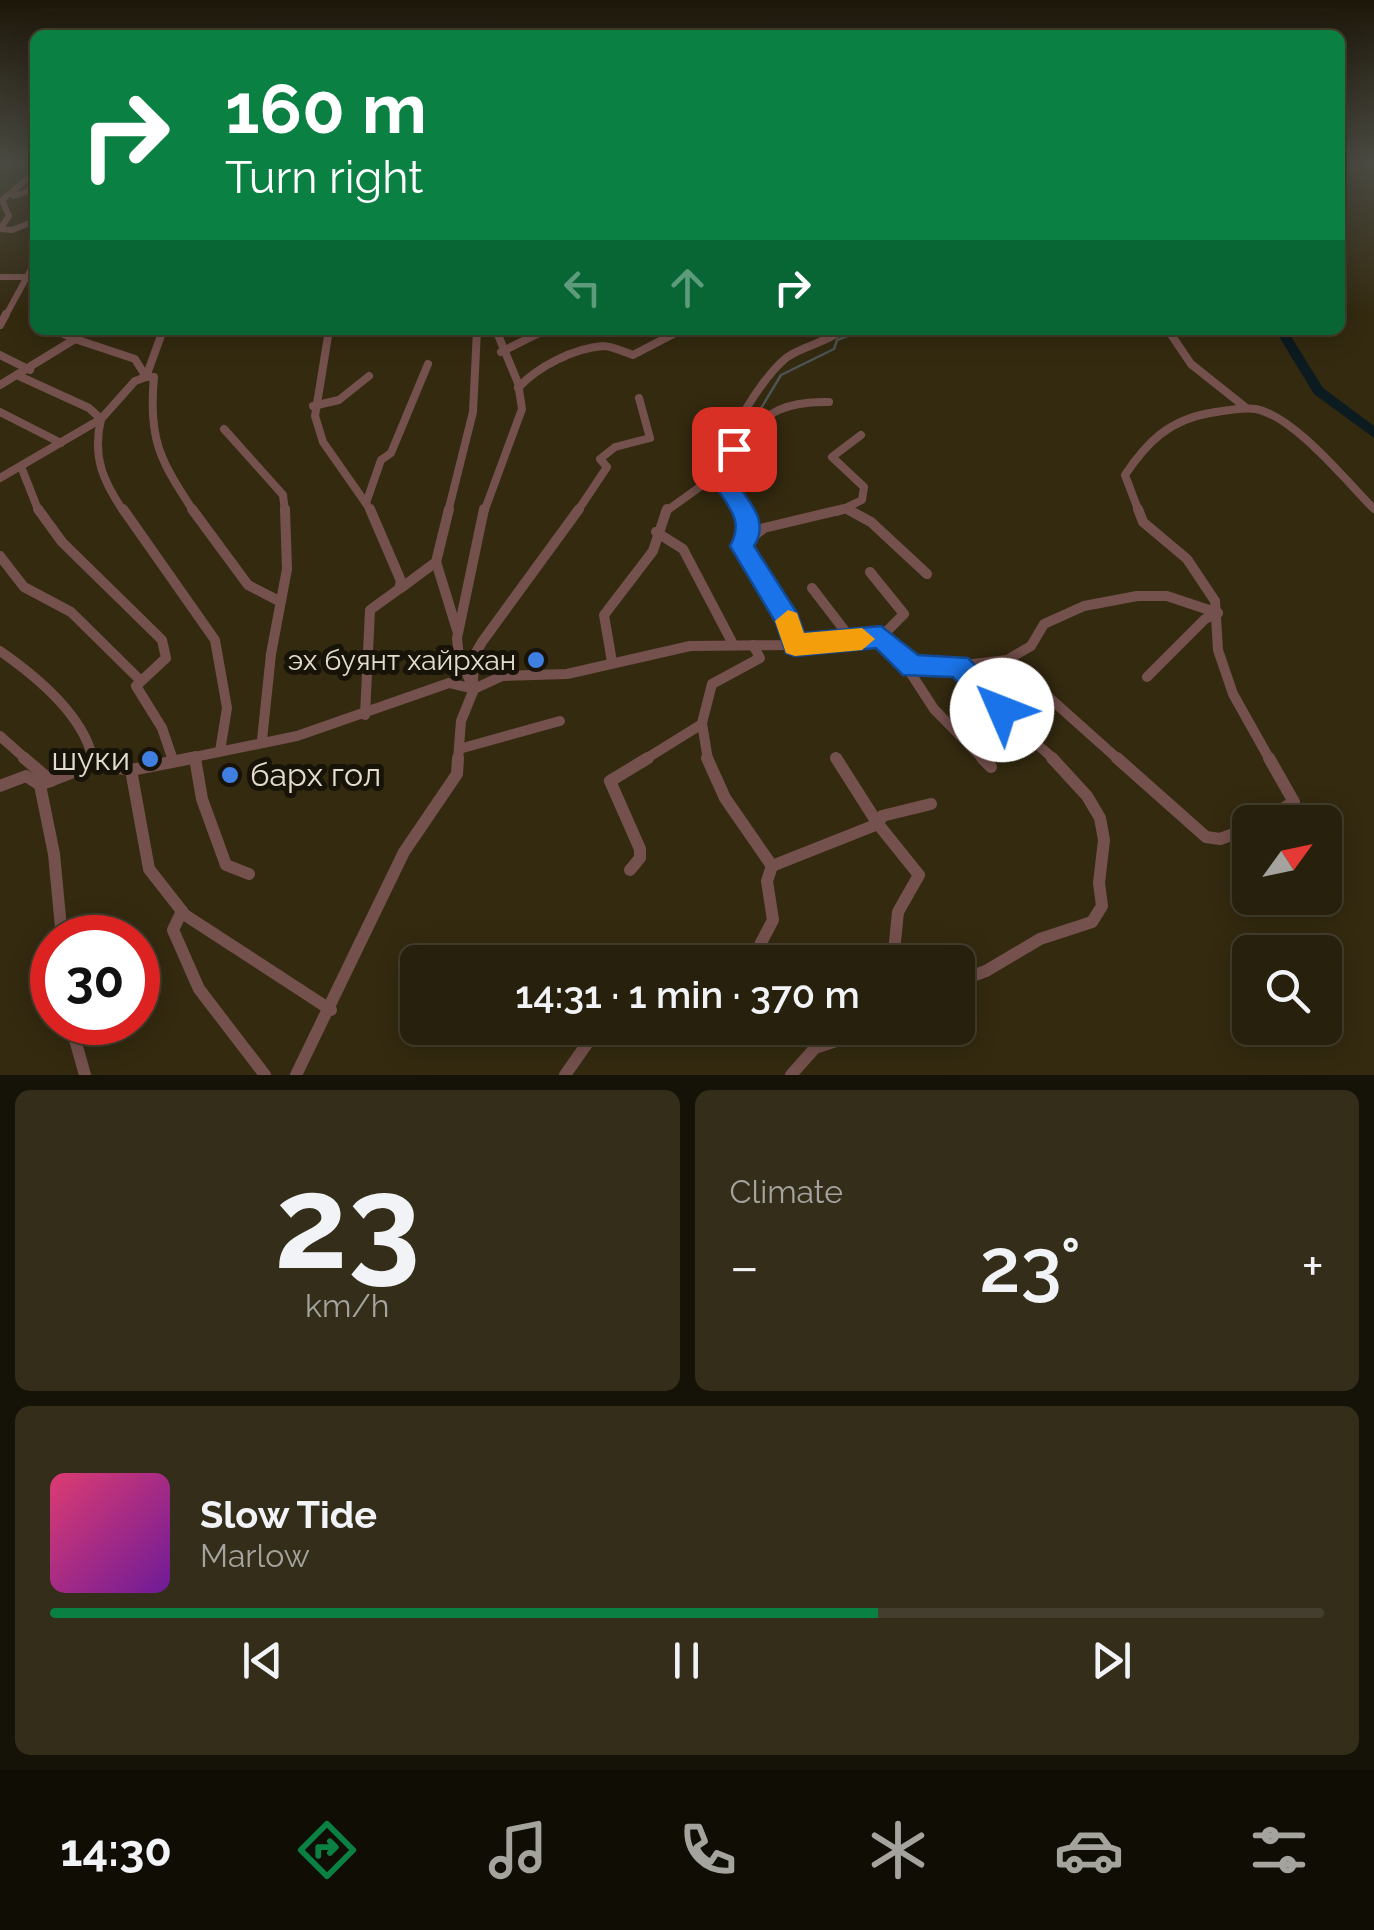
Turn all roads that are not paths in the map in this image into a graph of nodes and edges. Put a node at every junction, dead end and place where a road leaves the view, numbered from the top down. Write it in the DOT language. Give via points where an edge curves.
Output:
graph roads {
  1 [pos="7,212"];
  2 [pos="30,223"];
  3 [pos="30,276"];
  4 [pos="0,277"];
  5 [pos="30,278"];
  6 [pos="0,325"];
  7 [pos="68,335"];
  8 [pos="161,335"];
  9 [pos="329,335"];
  10 [pos="477,335"];
  11 [pos="497,335"];
  12 [pos="536,335"];
  13 [pos="671,335"];
  14 [pos="835,335"];
  15 [pos="1171,335"];
  16 [pos="74,339"];
  17 [pos="501,352"];
  18 [pos="0,354"];
  19 [pos="428,364"];
  20 [pos="30,370"];
  21 [pos="19,376"];
  22 [pos="369,376"];
  23 [pos="146,377"];
  24 [pos="0,386"];
  25 [pos="518,388"];
  26 [pos="639,398"];
  27 [pos="828,402"];
  28 [pos="313,406"];
  29 [pos="1245,407"];
  30 [pos="0,412"];
  31 [pos="102,419"];
  32 [pos="224,429"];
  33 [pos="862,435"];
  34 [pos="61,443"];
  35 [pos="762,462"];
  36 [pos="743,468"];
  37 [pos="22,469"];
  38 [pos="0,478"];
  39 [pos="725,483"];
  40 [pos="366,503"];
  41 [pos="1374,508"];
  42 [pos="849,510"];
  43 [pos="656,532"];
  44 [pos="750,534"];
  45 [pos="0,556"];
  46 [pos="436,562"];
  47 [pos="870,572"];
  48 [pos="926,574"];
  49 [pos="812,588"];
  50 [pos="399,589"];
  51 [pos="280,601"];
  52 [pos="1218,613"];
  53 [pos="457,630"];
  54 [pos="881,637"];
  55 [pos="852,640"];
  56 [pos="734,644"];
  57 [pos="753,645"];
  58 [pos="795,645"];
  59 [pos="0,651"];
  60 [pos="1007,660"];
  61 [pos="612,662"];
  62 [pos="959,666"];
  63 [pos="912,667"];
  64 [pos="1147,677"];
  65 [pos="140,680"];
  66 [pos="474,689"];
  67 [pos="364,714"];
  68 [pos="560,721"];
  69 [pos="702,724"];
  70 [pos="0,736"];
  71 [pos="262,740"];
  72 [pos="458,749"];
  73 [pos="220,751"];
  74 [pos="195,756"];
  75 [pos="836,758"];
  76 [pos="172,761"];
  77 [pos="94,764"];
  78 [pos="990,767"];
  79 [pos="131,770"];
  80 [pos="45,783"];
  81 [pos="0,786"];
  82 [pos="931,804"];
  83 [pos="1289,805"];
  84 [pos="878,824"];
  85 [pos="1232,835"];
  86 [pos="772,866"];
  87 [pos="630,870"];
  88 [pos="249,874"];
  89 [pos="182,911"];
  90 [pos="60,915"];
  91 [pos="760,945"];
  92 [pos="895,945"];
  93 [pos="975,975"];
  94 [pos="331,1010"];
  95 [pos="77,1045"];
  96 [pos="586,1045"];
  97 [pos="825,1045"];
  98 [pos="85,1075"];
  99 [pos="265,1075"];
  100 [pos="296,1075"];
  101 [pos="565,1075"];
  102 [pos="791,1075"];
  1 -- 2 [label="street" via="0,229"];
  3 -- 4 [label="street"];
  5 -- 6 [label="street"];
  7 -- 16 [label="street"];
  8 -- 23 [label="street"];
  9 -- 28 [label="street"];
  10 -- 46 [label="street" via="480,378"];
  11 -- 17 [label="street"];
  12 -- 17 [label="street"];
  13 -- 25 [label="street" via="633,355 604,346 545,364"];
  14 -- 39 [label="street" via="776,370 740,419"];
  15 -- 29 [label="street" via="1191,364"];
  16 -- 20 [label="street"];
  16 -- 23 [label="street" via="135,358"];
  17 -- 25 [label="street"];
  18 -- 20 [label="street"];
  19 -- 40 [label="street"];
  20 -- 21 [label="street"];
  21 -- 24 [label="street"];
  21 -- 31 [label="street"];
  22 -- 28 [label="street" via="339,400"];
  23 -- 31 [label="street"];
  23 -- 51 [label="street" via="154,377 152,438 168,474 236,574"];
  25 -- 53 [label="street" via="522,404 469,561"];
  26 -- 66 [label="street" via="650,438 600,458 607,467 474,656"];
  27 -- 36 [label="street" via="782,403 769,410 742,444"];
  28 -- 40 [label="street" via="322,442"];
  29 -- 41 [label="street" via="1290,429"];
  29 -- 52 [label="street" via="1174,419 1125,475 1144,522 1187,558"];
  30 -- 34 [label="street"];
  31 -- 34 [label="street"];
  31 -- 73 [label="street" via="96,441 102,480 215,640 226,708"];
  32 -- 51 [label="street" via="283,495 288,549"];
  33 -- 42 [label="street" via="832,457 864,487 862,500"];
  34 -- 37 [label="street"];
  35 -- 36 [label="street"];
  36 -- 39 [label="street"];
  37 -- 38 [label="street"];
  37 -- 65 [label="street" via="42,516 70,552 162,640 166,658"];
  39 -- 43 [label="street" via="708,481 671,504"];
  39 -- 44 [label="street" via="750,520"];
  40 -- 50 [label="street" via="401,580"];
  42 -- 44 [label="street"];
  42 -- 48 [label="street"];
  43 -- 56 [label="street" via="683,549"];
  43 -- 61 [label="street" via="652,551 604,615"];
  44 -- 58 [label="street" via="742,546 788,620"];
  45 -- 65 [label="street" via="24,587 71,612"];
  46 -- 50 [label="street"];
  46 -- 53 [label="street"];
  47 -- 54 [label="street" via="904,614"];
  49 -- 55 [label="street"];
  50 -- 67 [label="street" via="370,610"];
  51 -- 71 [label="street"];
  52 -- 60 [label="street" via="1167,596 1084,606 1044,624 1031,646"];
  52 -- 64 [label="street"];
  52 -- 83 [label="street" via="1218,650 1232,694 1294,802"];
  53 -- 66 [label="street" via="457,652"];
  54 -- 55 [label="street"];
  54 -- 63 [label="street"];
  55 -- 58 [label="street"];
  56 -- 57 [label="street"];
  56 -- 61 [label="street"];
  57 -- 58 [label="street"];
  57 -- 69 [label="street" via="760,658 712,684"];
  59 -- 77 [label="street" via="74,721 94,751"];
  60 -- 62 [label="street"];
  60 -- 85 [label="street" via="1206,837"];
  61 -- 66 [label="street" via="567,674 502,676"];
  62 -- 63 [label="street"];
  62 -- 93 [label="street" via="1090,797 1108,836 1096,888 1102,906 1092,922 1040,939"];
  63 -- 78 [label="street" via="924,696"];
  65 -- 76 [label="street" via="136,686 162,728"];
  66 -- 67 [label="street" via="449,683"];
  66 -- 72 [label="street" via="460,721"];
  67 -- 71 [label="street"];
  68 -- 72 [label="street"];
  69 -- 86 [label="street" via="736,816"];
  69 -- 87 [label="street" via="610,780 640,849"];
  70 -- 80 [label="street"];
  71 -- 73 [label="street"];
  72 -- 94 [label="street" via="457,774 404,852"];
  73 -- 74 [label="street"];
  74 -- 76 [label="street"];
  74 -- 88 [label="street" via="202,799 226,865"];
  75 -- 84 [label="street"];
  76 -- 79 [label="street"];
  77 -- 79 [label="street"];
  77 -- 80 [label="street"];
  79 -- 89 [label="street" via="150,869"];
  80 -- 81 [label="street" via="26,776"];
  80 -- 90 [label="street"];
  82 -- 84 [label="street" via="882,816"];
  84 -- 86 [label="street"];
  84 -- 92 [label="street" via="920,875 898,912"];
  86 -- 91 [label="street" via="772,920"];
  89 -- 94 [label="street"];
  89 -- 99 [label="street" via="173,930 182,958"];
  94 -- 100 [label="street"];
  95 -- 98 [label="street"];
  96 -- 101 [label="street"];
  97 -- 102 [label="street"];
}
